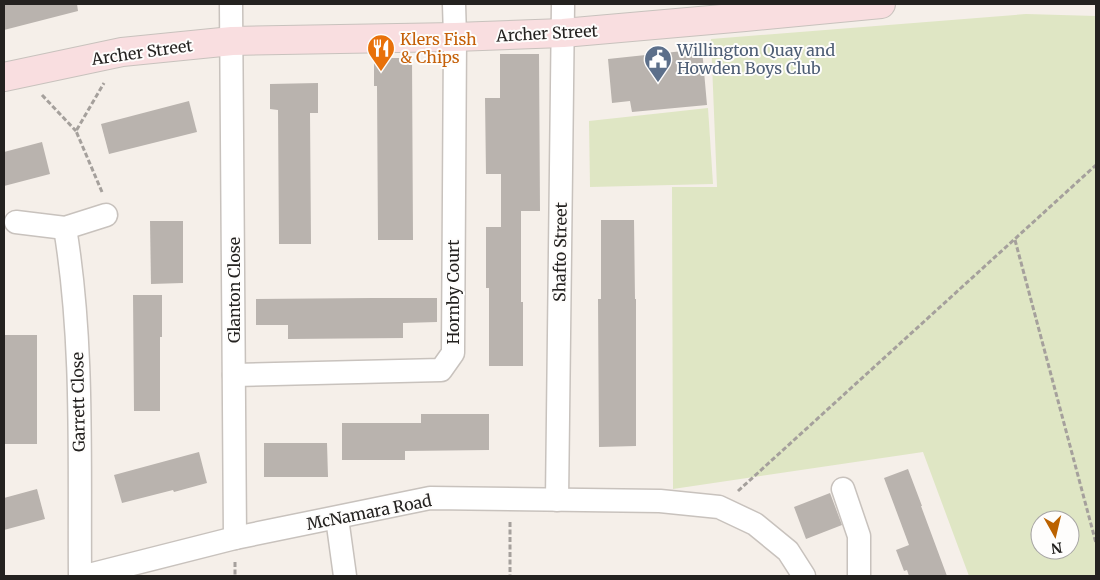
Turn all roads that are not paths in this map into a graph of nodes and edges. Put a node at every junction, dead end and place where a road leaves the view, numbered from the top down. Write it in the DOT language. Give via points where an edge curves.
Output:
graph roads {
  1 [pos="231,4"];
  2 [pos="454,4"];
  3 [pos="563,4"];
  4 [pos="881,4"];
  5 [pos="563,33"];
  6 [pos="455,37"];
  7 [pos="232,41"];
  8 [pos="12,75"];
  9 [pos="106,215"];
  10 [pos="16,222"];
  11 [pos="64,228"];
  12 [pos="234,375"];
  13 [pos="843,489"];
  14 [pos="557,500"];
  15 [pos="338,518"];
  16 [pos="235,538"];
  17 [pos="80,576"];
  18 [pos="85,576"];
  19 [pos="345,576"];
  20 [pos="804,576"];
  21 [pos="859,576"];
  1 -- 7 [label="street"];
  2 -- 6 [label="street, Hornby Court"];
  3 -- 5 [label="street, Shafto Street"];
  4 -- 5 [label="main road, Archer Street"];
  5 -- 6 [label="main road, Archer Street"];
  5 -- 14 [label="street, Shafto Street"];
  6 -- 7 [label="main road, Archer Street"];
  6 -- 12 [label="street, Hornby Court" via="453,353 441,370"];
  7 -- 8 [label="main road, Archer Street" via="122,52"];
  7 -- 12 [label="street, Glanton Close"];
  9 -- 11 [label="street"];
  10 -- 11 [label="street"];
  11 -- 17 [label="street, Garrett Close" via="79,384"];
  12 -- 16 [label="street, Glanton Close"];
  13 -- 21 [label="street" via="859,536"];
  14 -- 15 [label="street, McNamara Road" via="430,498"];
  14 -- 20 [label="street, McNamara Road" via="660,501 719,507 755,524 788,550"];
  15 -- 16 [label="street, McNamara Road"];
  15 -- 19 [label="street"];
  16 -- 18 [label="street, McNamara Road"];
}
